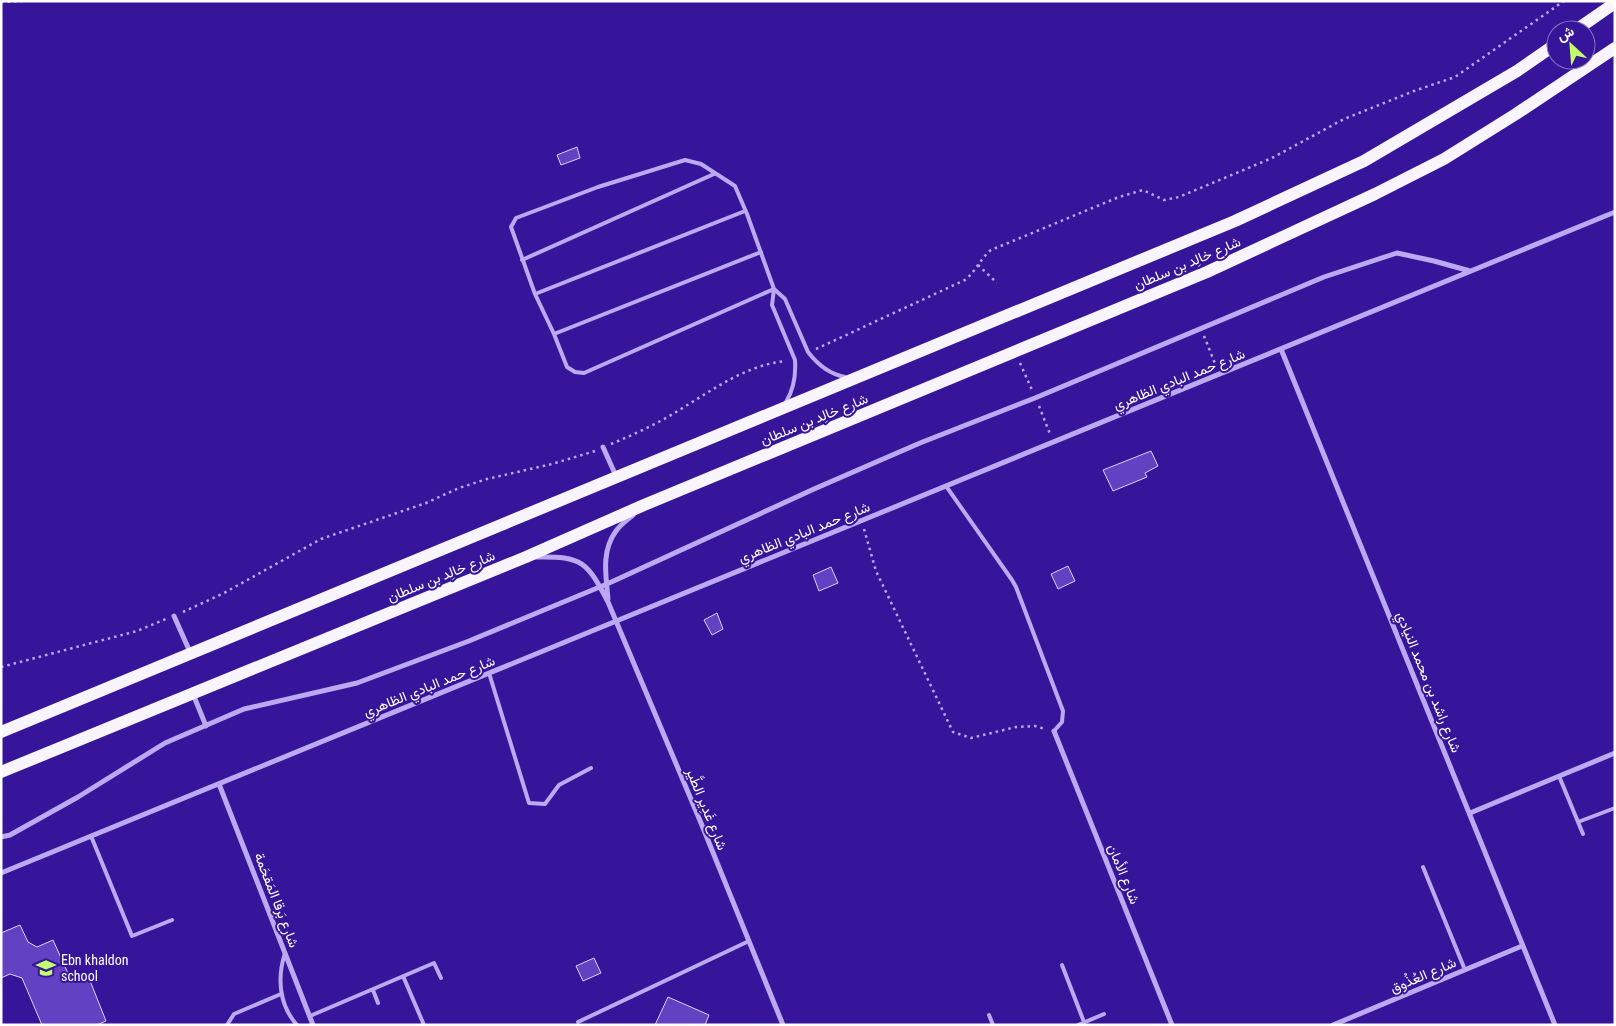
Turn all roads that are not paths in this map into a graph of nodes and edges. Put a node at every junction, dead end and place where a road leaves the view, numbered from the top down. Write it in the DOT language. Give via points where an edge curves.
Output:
graph roads {
  1 [pos="1615,3"];
  2 [pos="1590,20"];
  3 [pos="1615,48"];
  4 [pos="1546,51"];
  5 [pos="714,174"];
  6 [pos="745,211"];
  7 [pos="1615,212"];
  8 [pos="760,252"];
  9 [pos="522,260"];
  10 [pos="1470,271"];
  11 [pos="774,289"];
  12 [pos="535,294"];
  13 [pos="554,334"];
  14 [pos="1281,349"];
  15 [pos="853,378"];
  16 [pos="782,408"];
  17 [pos="603,447"];
  18 [pos="616,476"];
  19 [pos="946,486"];
  20 [pos="644,505"];
  21 [pos="526,557"];
  22 [pos="607,584"];
  23 [pos="600,587"];
  24 [pos="608,602"];
  25 [pos="174,616"];
  26 [pos="617,621"];
  27 [pos="190,653"];
  28 [pos="489,673"];
  29 [pos="193,694"];
  30 [pos="206,726"];
  31 [pos="1054,731"];
  32 [pos="1,732"];
  33 [pos="1615,753"];
  34 [pos="591,768"];
  35 [pos="1,772"];
  36 [pos="1559,776"];
  37 [pos="219,784"];
  38 [pos="1615,808"];
  39 [pos="1470,813"];
  40 [pos="1578,822"];
  41 [pos="1583,834"];
  42 [pos="91,836"];
  43 [pos="1,837"];
  44 [pos="1423,867"];
  45 [pos="1,873"];
  46 [pos="172,920"];
  47 [pos="749,941"];
  48 [pos="1522,946"];
  49 [pos="285,953"];
  50 [pos="1062,965"];
  51 [pos="1466,970"];
  52 [pos="403,976"];
  53 [pos="441,978"];
  54 [pos="373,990"];
  55 [pos="281,994"];
  56 [pos="378,1003"];
  57 [pos="1104,1014"];
  58 [pos="989,1015"];
  59 [pos="310,1016"];
  60 [pos="578,1022"];
  61 [pos="1084,1022"];
  62 [pos="227,1025"];
  63 [pos="297,1025"];
  64 [pos="313,1025"];
  65 [pos="424,1025"];
  66 [pos="783,1025"];
  67 [pos="993,1025"];
  68 [pos="1078,1025"];
  69 [pos="1172,1025"];
  70 [pos="1333,1025"];
  71 [pos="1555,1025"];
  1 -- 2 [label="main road"];
  3 -- 20 [label="main road, شارع خالِد بن سلطان" via="1444,159 1375,194 1207,272"];
  4 -- 15 [label="main road, شارع خالِد بن سلطان" via="1364,161 1235,221"];
  5 -- 6 [label="lane" via="735,186"];
  5 -- 9 [label="lane"];
  5 -- 9 [label="lane" via="700,164 685,160 598,187 516,218 511,227"];
  6 -- 8 [label="lane"];
  6 -- 12 [label="lane"];
  7 -- 10 [label="street, شارع حمد البادي الظاهري"];
  8 -- 11 [label="lane"];
  8 -- 13 [label="lane"];
  9 -- 12 [label="lane"];
  10 -- 14 [label="street, شارع حمد البادي الظاهري"];
  10 -- 22 [label="street" via="1397,253 1324,278 920,443"];
  11 -- 13 [label="lane" via="584,373 567,368"];
  11 -- 15 [label="lane" via="785,299 812,358 834,374"];
  11 -- 16 [label="lane" via="772,305 796,369 792,390"];
  12 -- 13 [label="lane"];
  14 -- 19 [label="street, شارع حمد البادي الظاهري"];
  14 -- 39 [label="street, شارع راشد بن محمد النيادي"];
  15 -- 16 [label="main road, شارع خالِد بن سلطان"];
  16 -- 18 [label="main road, شارع خالِد بن سلطان"];
  17 -- 18 [label="street"];
  18 -- 27 [label="main road, شارع خالِد بن سلطان"];
  19 -- 26 [label="street, شارع حمد البادي الظاهري"];
  19 -- 31 [label="lane" via="1016,587 1063,711 1062,722"];
  20 -- 21 [label="main road, شارع خالِد بن سلطان"];
  20 -- 22 [label="street, شارع غَدِير الطَّير" via="616,530 608,544"];
  21 -- 23 [label="street, شارع غَدِير الطَّير" via="570,558 582,564"];
  21 -- 29 [label="main road, شارع خالِد بن سلطان"];
  22 -- 23 [label="street"];
  22 -- 24 [label="street, شارع غَدِير الطَّير"];
  23 -- 24 [label="street, شارع غَدِير الطَّير"];
  23 -- 30 [label="street" via="356,683 244,709"];
  24 -- 26 [label="street, شارع غَدِير الطَّير"];
  25 -- 27 [label="street"];
  26 -- 28 [label="street, شارع حمد البادي الظاهري"];
  26 -- 47 [label="street, شارع غَدِير الطَّير"];
  27 -- 32 [label="main road, شارع خالِد بن سلطان"];
  28 -- 34 [label="lane" via="529,803 545,804 558,785"];
  28 -- 37 [label="street, شارع حمد البادي الظاهري"];
  29 -- 30 [label="street"];
  29 -- 35 [label="main road, شارع خالِد بن سلطان"];
  30 -- 43 [label="street" via="165,743 78,797"];
  31 -- 69 [label="street, شارع الأمان"];
  33 -- 36 [label="street"];
  36 -- 39 [label="street"];
  36 -- 40 [label="lane"];
  37 -- 42 [label="street, شارع حمد البادي الظاهري"];
  37 -- 49 [label="street, شارع بَرقا المَقحَمة"];
  38 -- 40 [label="lane"];
  39 -- 48 [label="street, شارع راشد بن محمد النيادي"];
  40 -- 41 [label="lane"];
  42 -- 45 [label="street, شارع حمد البادي الظاهري"];
  42 -- 46 [label="lane" via="132,936"];
  44 -- 51 [label="lane"];
  47 -- 60 [label="lane"];
  47 -- 66 [label="street, شارع غَدِير الطَّير"];
  48 -- 51 [label="street, شارع العُذُوق"];
  48 -- 71 [label="street, شارع راشد بن محمد النيادي"];
  49 -- 55 [label="lane" via="280,973"];
  49 -- 59 [label="street, شارع بَرقا المَقحَمة"];
  50 -- 61 [label="lane"];
  51 -- 70 [label="street, شارع العُذُوق"];
  52 -- 53 [label="lane" via="434,963"];
  52 -- 54 [label="lane"];
  52 -- 65 [label="lane"];
  54 -- 56 [label="lane"];
  54 -- 59 [label="lane"];
  55 -- 62 [label="lane" via="234,1014"];
  55 -- 63 [label="lane"];
  57 -- 61 [label="lane"];
  58 -- 67 [label="lane"];
  59 -- 64 [label="street, شارع بَرقا المَقحَمة"];
  61 -- 68 [label="lane"];
}
